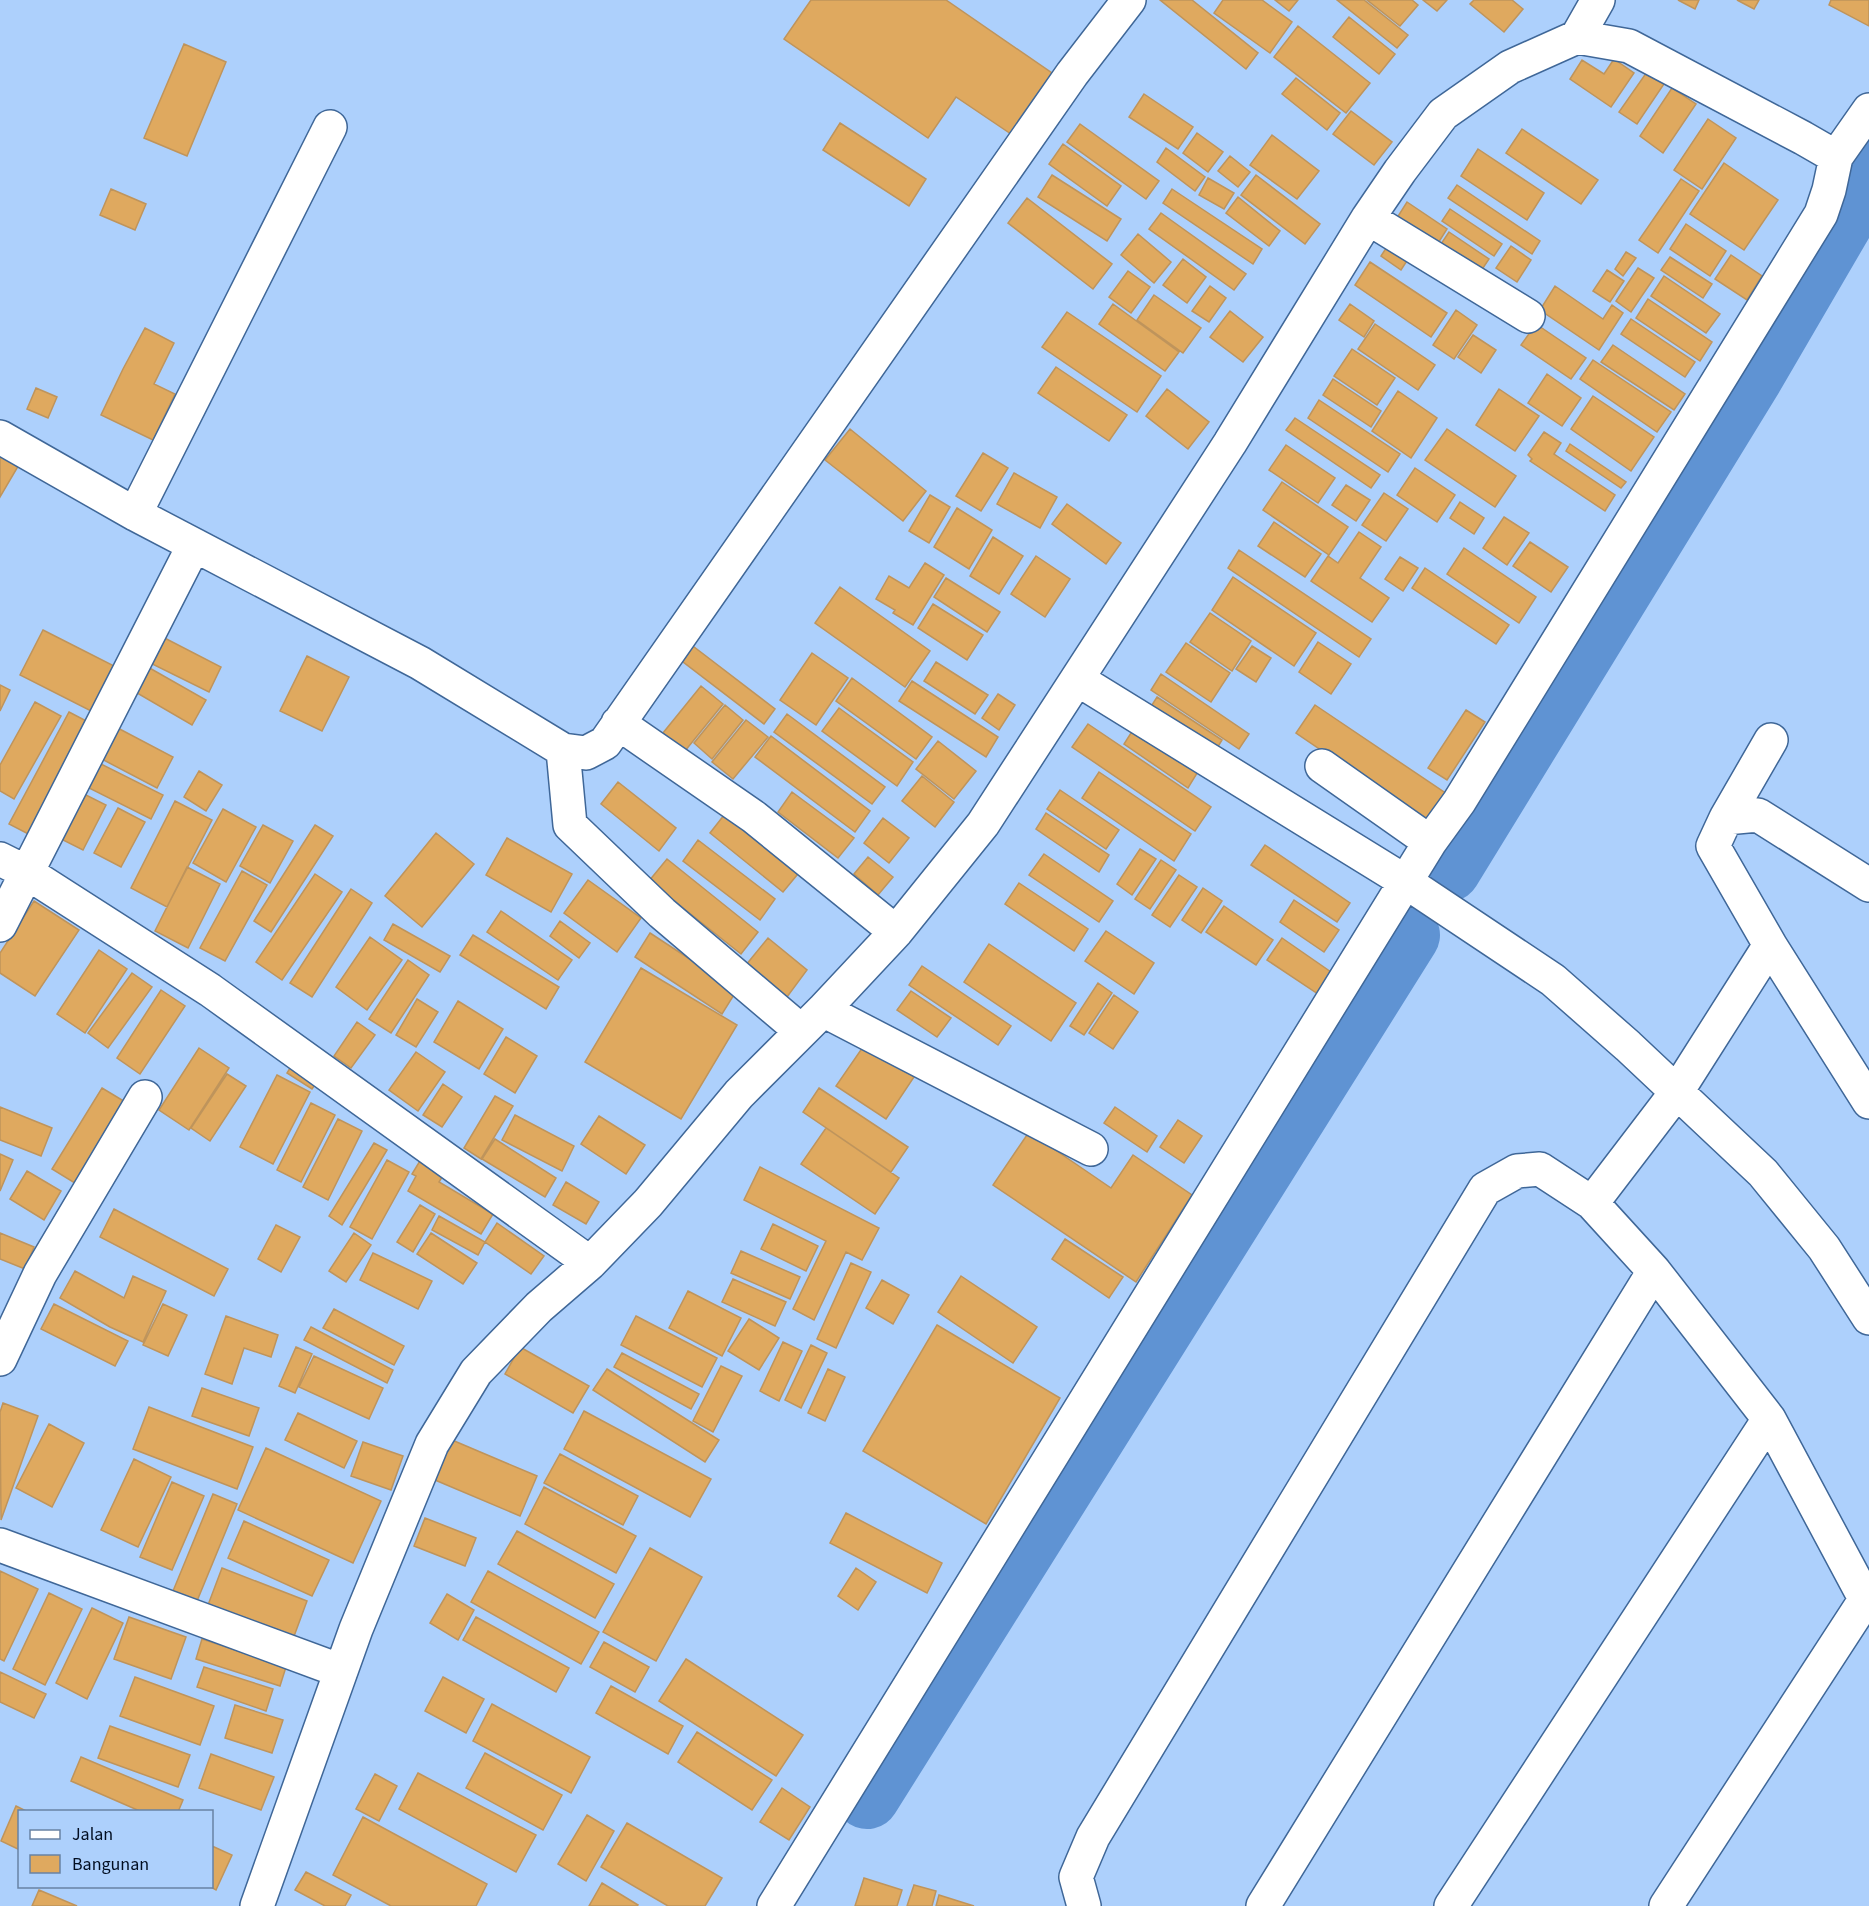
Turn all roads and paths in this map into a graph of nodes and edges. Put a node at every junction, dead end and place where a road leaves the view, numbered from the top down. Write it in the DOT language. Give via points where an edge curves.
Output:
graph roads {
  1 [pos="1129,0"];
  2 [pos="1598,0"];
  3 [pos="1577,37"];
  4 [pos="1869,110"];
  5 [pos="330,127"];
  6 [pos="1836,157"];
  7 [pos="1368,218"];
  8 [pos="1528,316"];
  9 [pos="0,437"];
  10 [pos="135,514"];
  11 [pos="194,545"];
  12 [pos="1077,679"];
  13 [pos="618,723"];
  14 [pos="1771,740"];
  15 [pos="563,750"];
  16 [pos="1322,766"];
  17 [pos="1726,818"];
  18 [pos="1430,842"];
  19 [pos="13,865"];
  20 [pos="1406,882"];
  21 [pos="1869,885"];
  22 [pos="0,926"];
  23 [pos="896,932"];
  24 [pos="1770,945"];
  25 [pos="812,1020"];
  26 [pos="1677,1093"];
  27 [pos="145,1097"];
  28 [pos="1869,1102"];
  29 [pos="1091,1149"];
  30 [pos="1592,1203"];
  31 [pos="590,1263"];
  32 [pos="1654,1271"];
  33 [pos="1869,1318"];
  34 [pos="0,1359"];
  35 [pos="1769,1419"];
  36 [pos="0,1545"];
  37 [pos="1867,1603"];
  38 [pos="341,1671"];
  39 [pos="257,1906"];
  40 [pos="774,1906"];
  41 [pos="1084,1906"];
  42 [pos="1263,1906"];
  43 [pos="1451,1906"];
  44 [pos="1666,1906"];
  1 -- 13 [label="street" via="1065,84"];
  2 -- 3 [label="street"];
  3 -- 6 [label="street" via="1629,46"];
  3 -- 7 [label="street" via="1510,67 1443,114"];
  4 -- 6 [label="street"];
  5 -- 10 [label="street"];
  6 -- 18 [label="street" via="1821,214 1465,792"];
  7 -- 8 [label="street"];
  7 -- 12 [label="street" via="1230,443"];
  9 -- 10 [label="street"];
  10 -- 11 [label="street"];
  11 -- 15 [label="street" via="420,663"];
  11 -- 19 [label="street"];
  12 -- 20 [label="street"];
  12 -- 23 [label="street" via="983,824"];
  13 -- 15 [label="street" via="605,743 586,753"];
  13 -- 23 [label="street" via="754,817"];
  14 -- 17 [label="street"];
  15 -- 25 [label="street" via="570,825 662,913"];
  16 -- 18 [label="street"];
  17 -- 21 [label="street" via="1758,815"];
  17 -- 24 [label="street" via="1713,846"];
  18 -- 20 [label="street"];
  19 -- 22 [label="street"];
  19 -- 31 [label="street" via="210,990"];
  20 -- 26 [label="street" via="1553,980"];
  20 -- 40 [label="street"];
  23 -- 25 [label="street"];
  24 -- 26 [label="street"];
  24 -- 28 [label="street"];
  25 -- 29 [label="street"];
  25 -- 31 [label="street" via="739,1094 648,1203"];
  26 -- 30 [label="street"];
  26 -- 33 [label="street" via="1763,1173 1824,1248"];
  27 -- 34 [label="street" via="40,1274"];
  30 -- 32 [label="street"];
  30 -- 41 [label="street" via="1540,1169 1517,1171 1485,1189 1093,1837 1076,1877"];
  31 -- 38 [label="street" via="539,1307 476,1372 432,1444"];
  32 -- 35 [label="street"];
  32 -- 42 [label="street"];
  35 -- 37 [label="street"];
  35 -- 43 [label="street"];
  36 -- 38 [label="street"];
  37 -- 44 [label="street"];
  38 -- 39 [label="street"];
}
